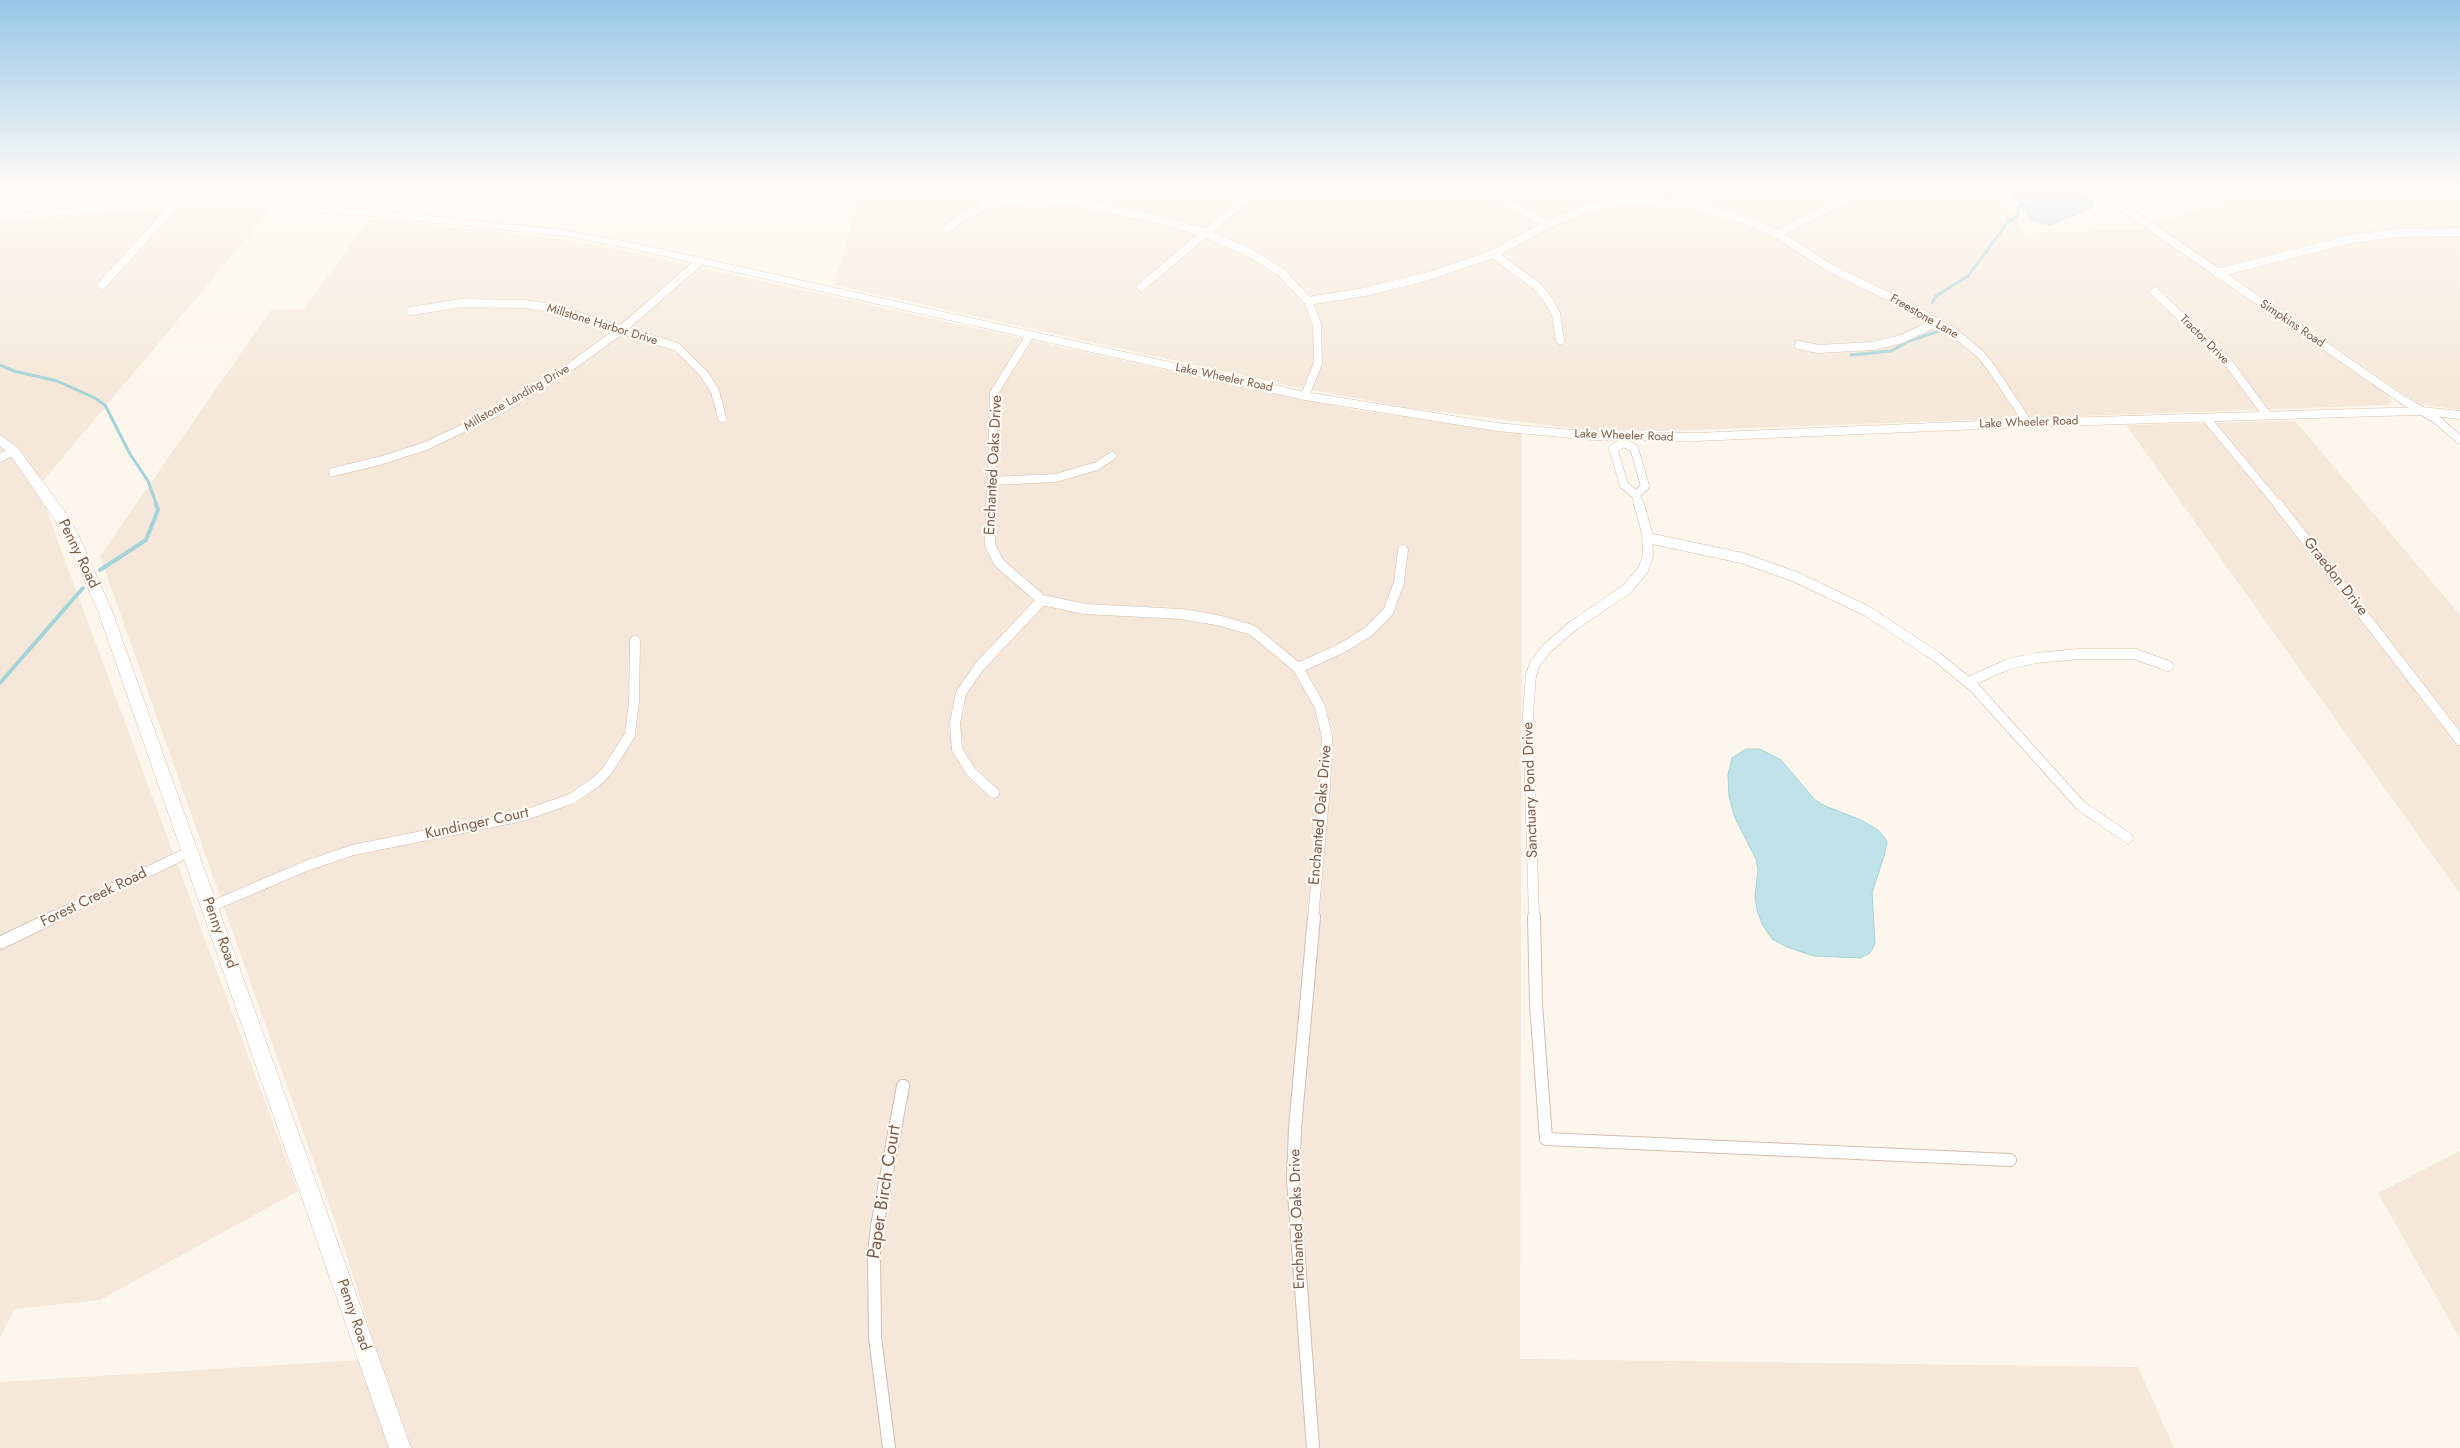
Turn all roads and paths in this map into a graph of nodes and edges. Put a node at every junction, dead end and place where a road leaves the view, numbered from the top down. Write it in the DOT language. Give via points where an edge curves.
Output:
graph roads {
  1 [pos="133,252"];
  2 [pos="654,252"];
  3 [pos="1183,252"];
  4 [pos="1245,252"];
  5 [pos="1497,252"];
  6 [pos="1804,252"];
  7 [pos="2186,252"];
  8 [pos="2301,252"];
  9 [pos="1493,254"];
  10 [pos="700,261"];
  11 [pos="2217,273"];
  12 [pos="102,285"];
  13 [pos="1141,287"];
  14 [pos="2155,292"];
  15 [pos="1308,302"];
  16 [pos="411,311"];
  17 [pos="1938,322"];
  18 [pos="622,330"];
  19 [pos="1030,335"];
  20 [pos="1560,340"];
  21 [pos="1799,346"];
  22 [pos="1305,396"];
  23 [pos="2422,411"];
  24 [pos="2267,415"];
  25 [pos="2460,415"];
  26 [pos="722,418"];
  27 [pos="2206,418"];
  28 [pos="2028,423"];
  29 [pos="0,439"];
  30 [pos="1623,440"];
  31 [pos="2460,440"];
  32 [pos="7,455"];
  33 [pos="1112,456"];
  34 [pos="333,472"];
  35 [pos="993,482"];
  36 [pos="1636,495"];
  37 [pos="1648,538"];
  38 [pos="1403,550"];
  39 [pos="1042,600"];
  40 [pos="634,641"];
  41 [pos="2168,666"];
  42 [pos="1298,668"];
  43 [pos="1968,682"];
  44 [pos="2460,740"];
  45 [pos="994,793"];
  46 [pos="2128,838"];
  47 [pos="189,852"];
  48 [pos="210,907"];
  49 [pos="0,943"];
  50 [pos="903,1086"];
  51 [pos="2010,1160"];
  52 [pos="400,1448"];
  53 [pos="889,1448"];
  54 [pos="1312,1448"];
  1 -- 12 [label="street"];
  2 -- 10 [label="street, Lake Wheeler Road"];
  3 -- 13 [label="street"];
  4 -- 15 [label="street" via="1265,261 1293,284"];
  5 -- 9 [label="street, Freestone Lane"];
  6 -- 17 [label="street, Freestone Lane" via="1830,268"];
  7 -- 11 [label="street, Simpkins Road"];
  8 -- 11 [label="street"];
  9 -- 15 [label="street, Freestone Lane" via="1404,284"];
  9 -- 20 [label="street" via="1537,286 1549,301 1556,314"];
  10 -- 18 [label="street, Millstone Landing Drive"];
  10 -- 19 [label="street, Lake Wheeler Road"];
  11 -- 23 [label="street, Simpkins Road"];
  14 -- 24 [label="street, Tractor Drive" via="2227,361"];
  15 -- 22 [label="street" via="1317,325 1319,344 1318,363"];
  16 -- 18 [label="street, Millstone Harbor Drive" via="462,303 524,304 552,308"];
  17 -- 21 [label="street" via="1902,339 1872,346"];
  17 -- 28 [label="street, Freestone Lane" via="1980,354"];
  18 -- 26 [label="street, Millstone Harbor Drive" via="677,347 712,385"];
  18 -- 34 [label="street, Millstone Landing Drive" via="534,390 457,432 379,461"];
  19 -- 22 [label="street, Lake Wheeler Road"];
  19 -- 35 [label="street, Enchanted Oaks Drive" via="994,393"];
  22 -- 30 [label="street, Lake Wheeler Road" via="1498,427"];
  23 -- 24 [label="street, Lake Wheeler Road"];
  23 -- 25 [label="street, Lake Wheeler Road"];
  23 -- 31 [label="street, Simpkins Road"];
  24 -- 27 [label="street, Lake Wheeler Road"];
  27 -- 28 [label="street, Lake Wheeler Road"];
  27 -- 44 [label="street, Graedon Drive" via="2282,509"];
  28 -- 30 [label="street, Lake Wheeler Road"];
  29 -- 32 [label="street, Penny Road"];
  30 -- 36 [label="street" via="1634,448 1645,486"];
  30 -- 36 [label="street, Sanctuary Pond Drive" via="1613,448 1624,485"];
  32 -- 47 [label="street, Penny Road" via="62,518 92,579"];
  33 -- 35 [label="street" via="1097,466 1056,478"];
  35 -- 39 [label="street, Enchanted Oaks Drive" via="990,545 999,563"];
  36 -- 37 [label="street, Sanctuary Pond Drive"];
  37 -- 43 [label="street" via="1742,558 1796,577 1867,611 1938,657"];
  37 -- 51 [label="street, Sanctuary Pond Drive" via="1648,556 1643,570 1627,589 1547,648 1531,675 1528,714 1536,1004 1546,1139 1584,1138"];
  38 -- 42 [label="street" via="1399,583 1388,612 1368,632"];
  39 -- 42 [label="street, Enchanted Oaks Drive" via="1085,609 1181,614 1217,620 1252,630"];
  39 -- 45 [label="street" via="979,667 961,693 955,723 957,749 972,772"];
  40 -- 48 [label="street, Kundinger Court" via="634,702 630,734 607,771 571,799 522,816 353,850"];
  41 -- 43 [label="street" via="2135,654 2079,654 2009,664"];
  42 -- 54 [label="street, Enchanted Oaks Drive" via="1320,705 1328,737 1293,1180"];
  43 -- 46 [label="street" via="2081,806"];
  47 -- 48 [label="street, Penny Road"];
  47 -- 49 [label="street, Forest Creek Road"];
  48 -- 52 [label="street, Penny Road"];
  50 -- 53 [label="street, Paper Birch Court" via="874,1254 875,1336"];
}
